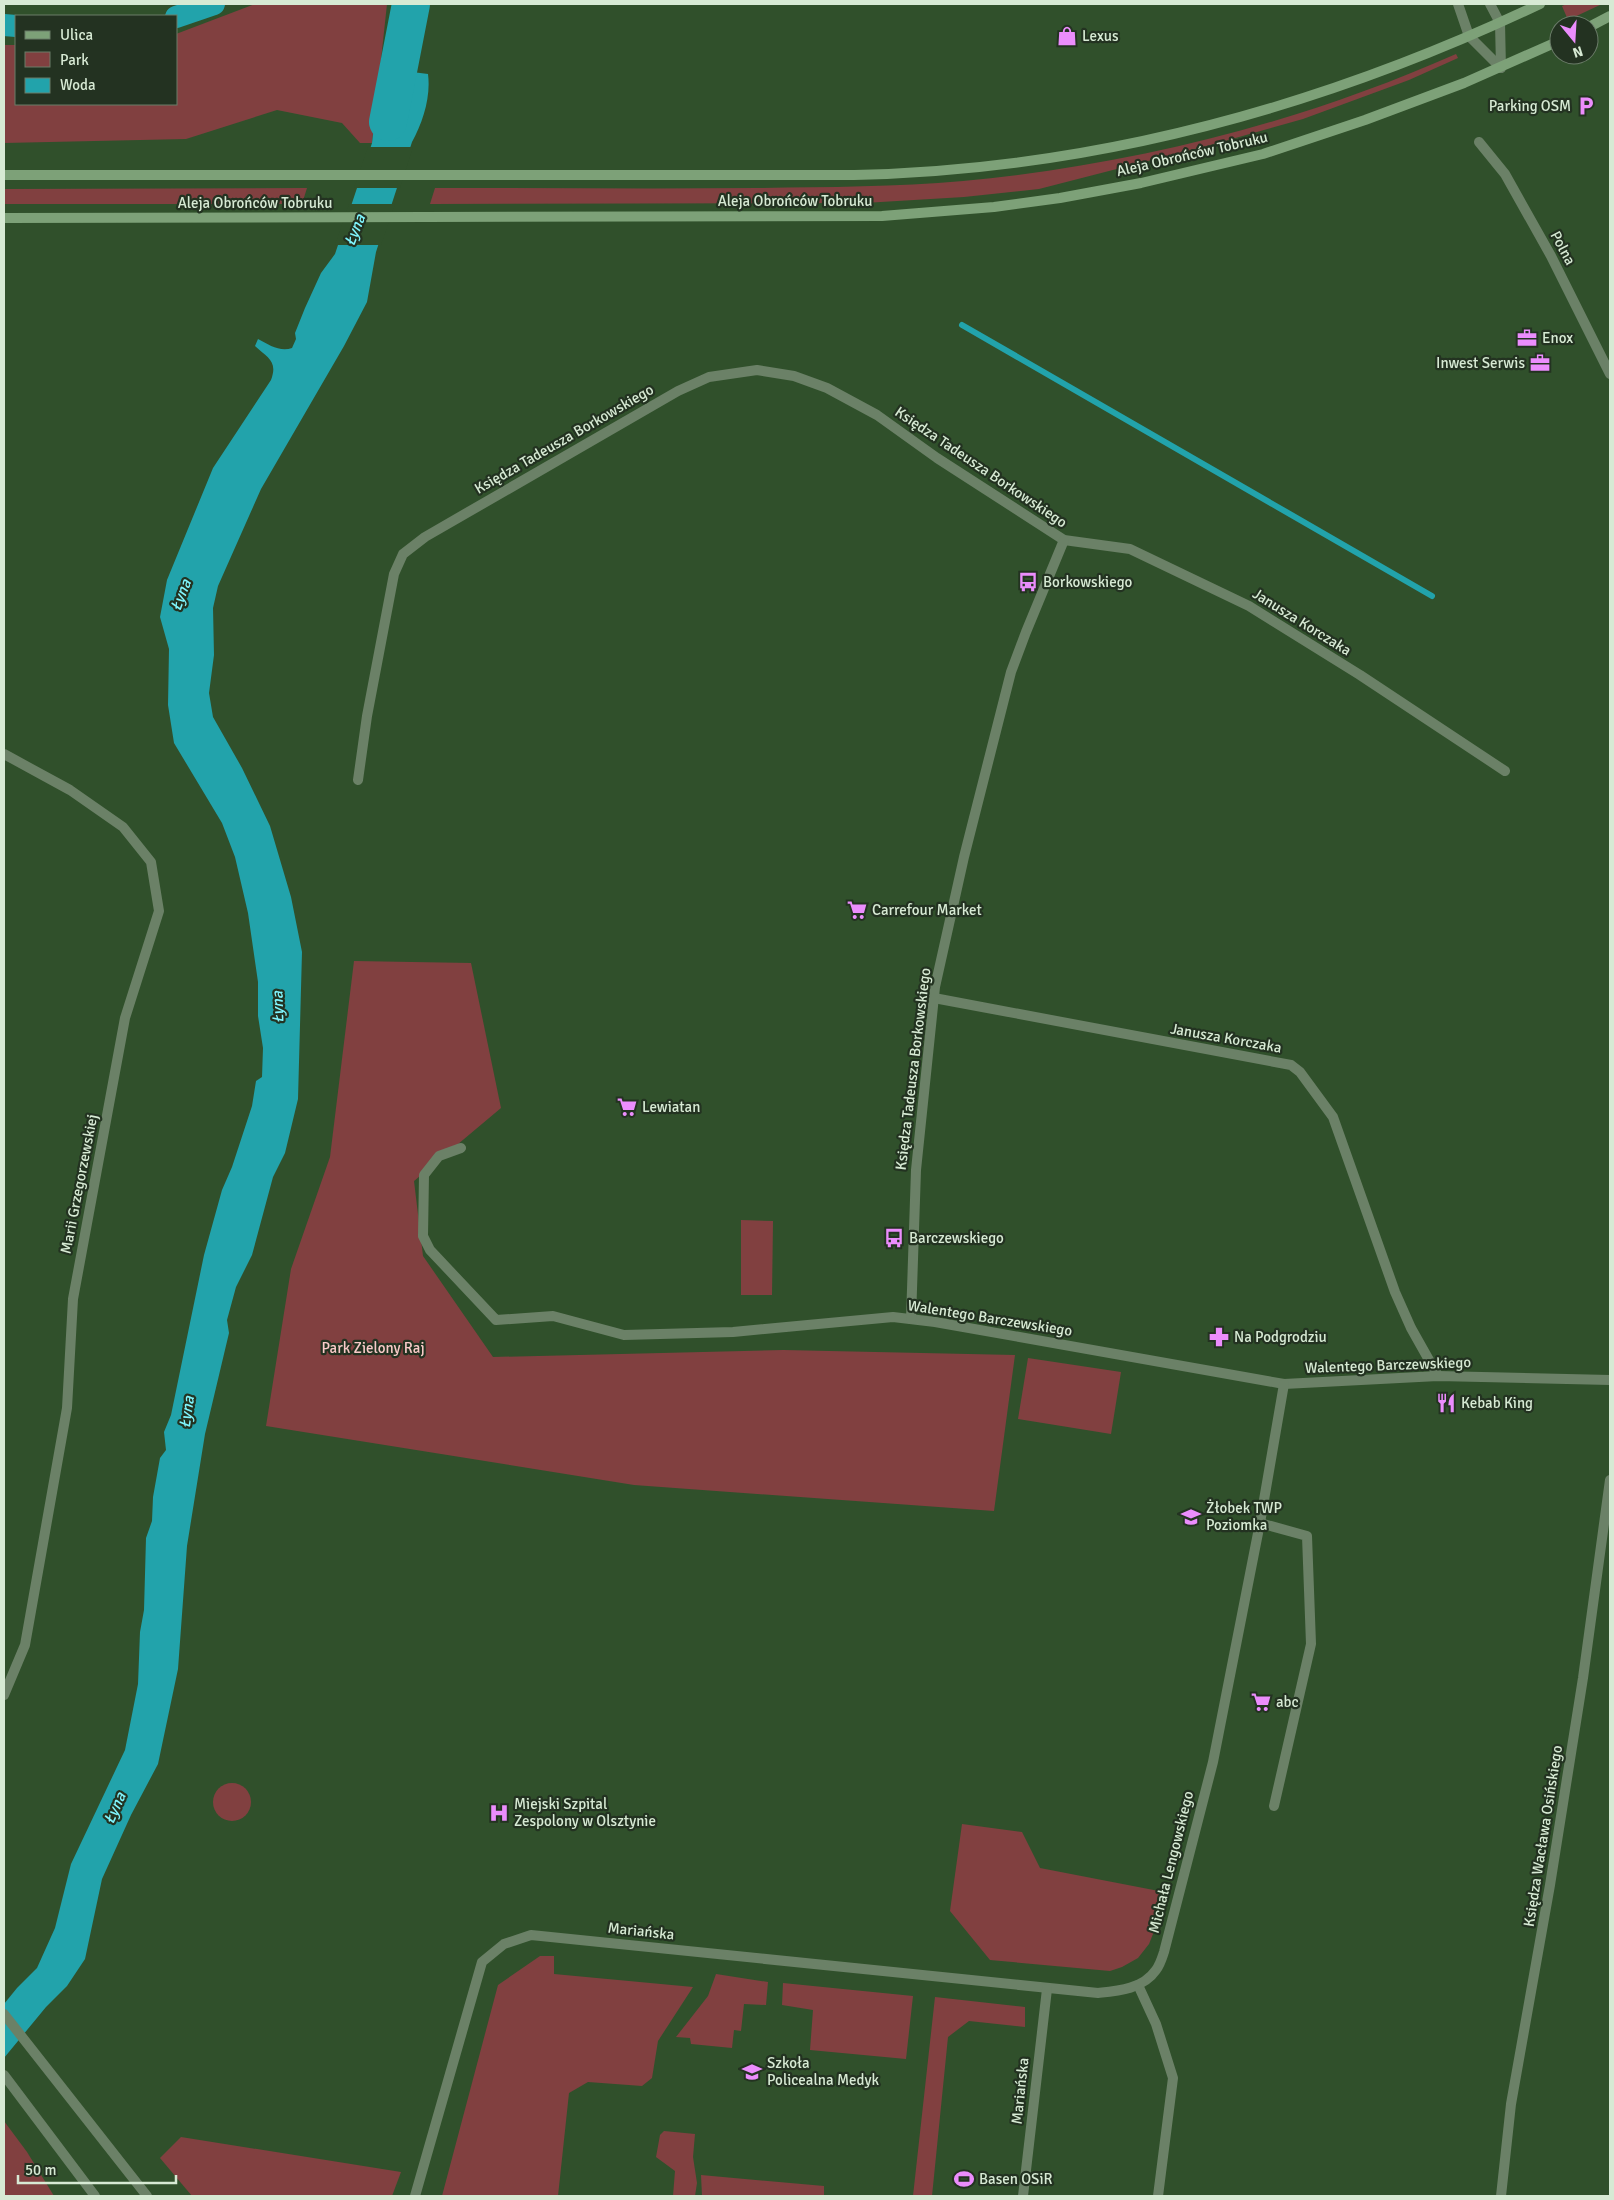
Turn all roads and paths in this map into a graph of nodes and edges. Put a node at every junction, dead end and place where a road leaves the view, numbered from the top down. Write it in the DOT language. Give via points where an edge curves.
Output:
graph roads {
  1 [pos="1458,4"];
  2 [pos="1490,4"];
  3 [pos="1540,4"];
  4 [pos="1500,23"];
  5 [pos="1469,36"];
  6 [pos="1549,46"];
  7 [pos="1501,68"];
  8 [pos="1479,142"];
  9 [pos="4,175"];
  10 [pos="4,218"];
  11 [pos="1610,374"];
  12 [pos="1064,540"];
  13 [pos="4,754"];
  14 [pos="1505,771"];
  15 [pos="358,780"];
  16 [pos="934,998"];
  17 [pos="461,1148"];
  18 [pos="911,1319"];
  19 [pos="1438,1376"];
  20 [pos="1610,1380"];
  21 [pos="1284,1384"];
  22 [pos="1610,1480"];
  23 [pos="1260,1523"];
  24 [pos="4,1696"];
  25 [pos="1274,1806"];
  26 [pos="1138,1986"];
  27 [pos="1047,1989"];
  28 [pos="4,2014"];
  29 [pos="4,2076"];
  30 [pos="95,2196"];
  31 [pos="147,2196"];
  32 [pos="415,2196"];
  33 [pos="1023,2196"];
  34 [pos="1158,2196"];
  35 [pos="1501,2196"];
  1 -- 5 [label="street"];
  2 -- 4 [label="street"];
  3 -- 4 [label="main road, Aleja Obrońców Tobruku"];
  4 -- 5 [label="main road, Aleja Obrońców Tobruku"];
  4 -- 7 [label="street"];
  5 -- 7 [label="street"];
  5 -- 9 [label="main road, Aleja Obrońców Tobruku" via="1384,71 1294,102 1195,129 1115,147 993,166 912,174"];
  6 -- 7 [label="main road, Aleja Obrońców Tobruku"];
  7 -- 10 [label="main road, Aleja Obrońców Tobruku" via="1264,154 1141,183 1013,205 882,216"];
  8 -- 11 [label="street, Polna" via="1505,174 1551,256"];
  12 -- 14 [label="street, Janusza Korczaka" via="1130,549 1249,606"];
  12 -- 15 [label="street, Księdza Tadeusza Borkowskiego" via="877,416 827,388 794,376 757,370 710,377 626,419 424,537 403,554 392,583"];
  12 -- 16 [label="street, Księdza Tadeusza Borkowskiego" via="1011,672 964,857"];
  13 -- 24 [label="street, Marii Grzegorzewskiej" via="70,790 123,827 151,862 158,911 125,1018 73,1299 67,1408 27,1636"];
  16 -- 18 [label="street, Księdza Tadeusza Borkowskiego" via="916,1170"];
  16 -- 19 [label="street, Janusza Korczaka" via="1291,1065 1300,1072 1333,1117 1395,1292"];
  17 -- 18 [label="street, Walentego Barczewskiego" via="439,1156 424,1176 423,1236 430,1250 496,1320 553,1316 624,1335 733,1332 893,1317"];
  18 -- 21 [label="street, Walentego Barczewskiego"];
  19 -- 20 [label="street, Walentego Barczewskiego"];
  19 -- 21 [label="street, Walentego Barczewskiego"];
  21 -- 23 [label="street, Michała Lengowskiego"];
  22 -- 35 [label="street, Księdza Wacława Osińskiego" via="1552,1876 1511,2104"];
  23 -- 25 [label="street" via="1307,1536 1311,1644"];
  23 -- 26 [label="street, Michała Lengowskiego" via="1213,1762 1164,1952 1156,1971"];
  26 -- 27 [label="street, Mariańska" via="1098,1993"];
  26 -- 34 [label="street" via="1156,2024 1173,2078"];
  27 -- 32 [label="street, Mariańska" via="532,1935 504,1944 482,1962"];
  27 -- 33 [label="street, Mariańska"];
  28 -- 31 [label="street"];
  29 -- 30 [label="street"];
}
